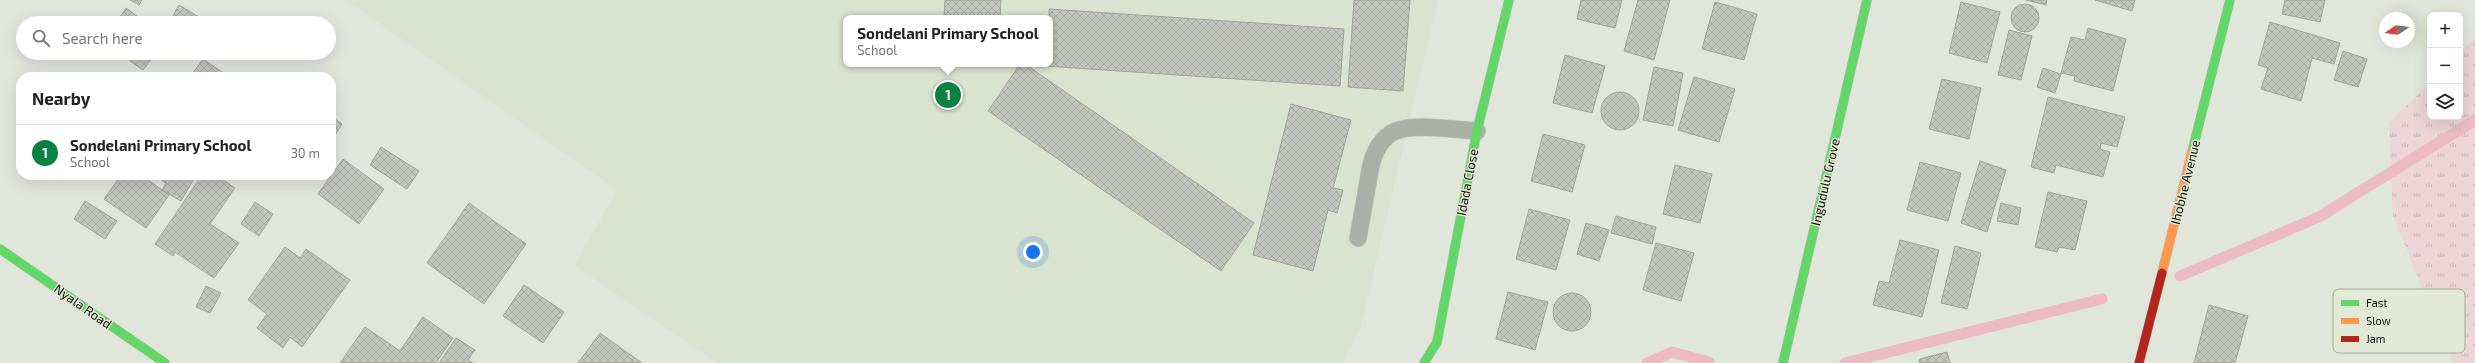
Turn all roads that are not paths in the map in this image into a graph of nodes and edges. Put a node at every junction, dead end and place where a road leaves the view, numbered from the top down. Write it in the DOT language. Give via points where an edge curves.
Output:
graph roads {
  1 [pos="1509,0"];
  2 [pos="1868,0"];
  3 [pos="2230,0"];
  4 [pos="1477,131"];
  5 [pos="1358,238"];
  6 [pos="0,249"];
  7 [pos="165,363"];
  8 [pos="1424,363"];
  9 [pos="1783,363"];
  10 [pos="2139,363"];
  1 -- 4 [label="street, Idada Close"];
  2 -- 9 [label="street, Ingudulu Grove"];
  3 -- 10 [label="street, Ihobhe Avenue"];
  4 -- 5 [label="lane" via="1414,128 1396,131 1385,138 1372,160"];
  4 -- 8 [label="street, Idada Close" via="1437,342"];
  6 -- 7 [label="street, Nyala Road"];
}
